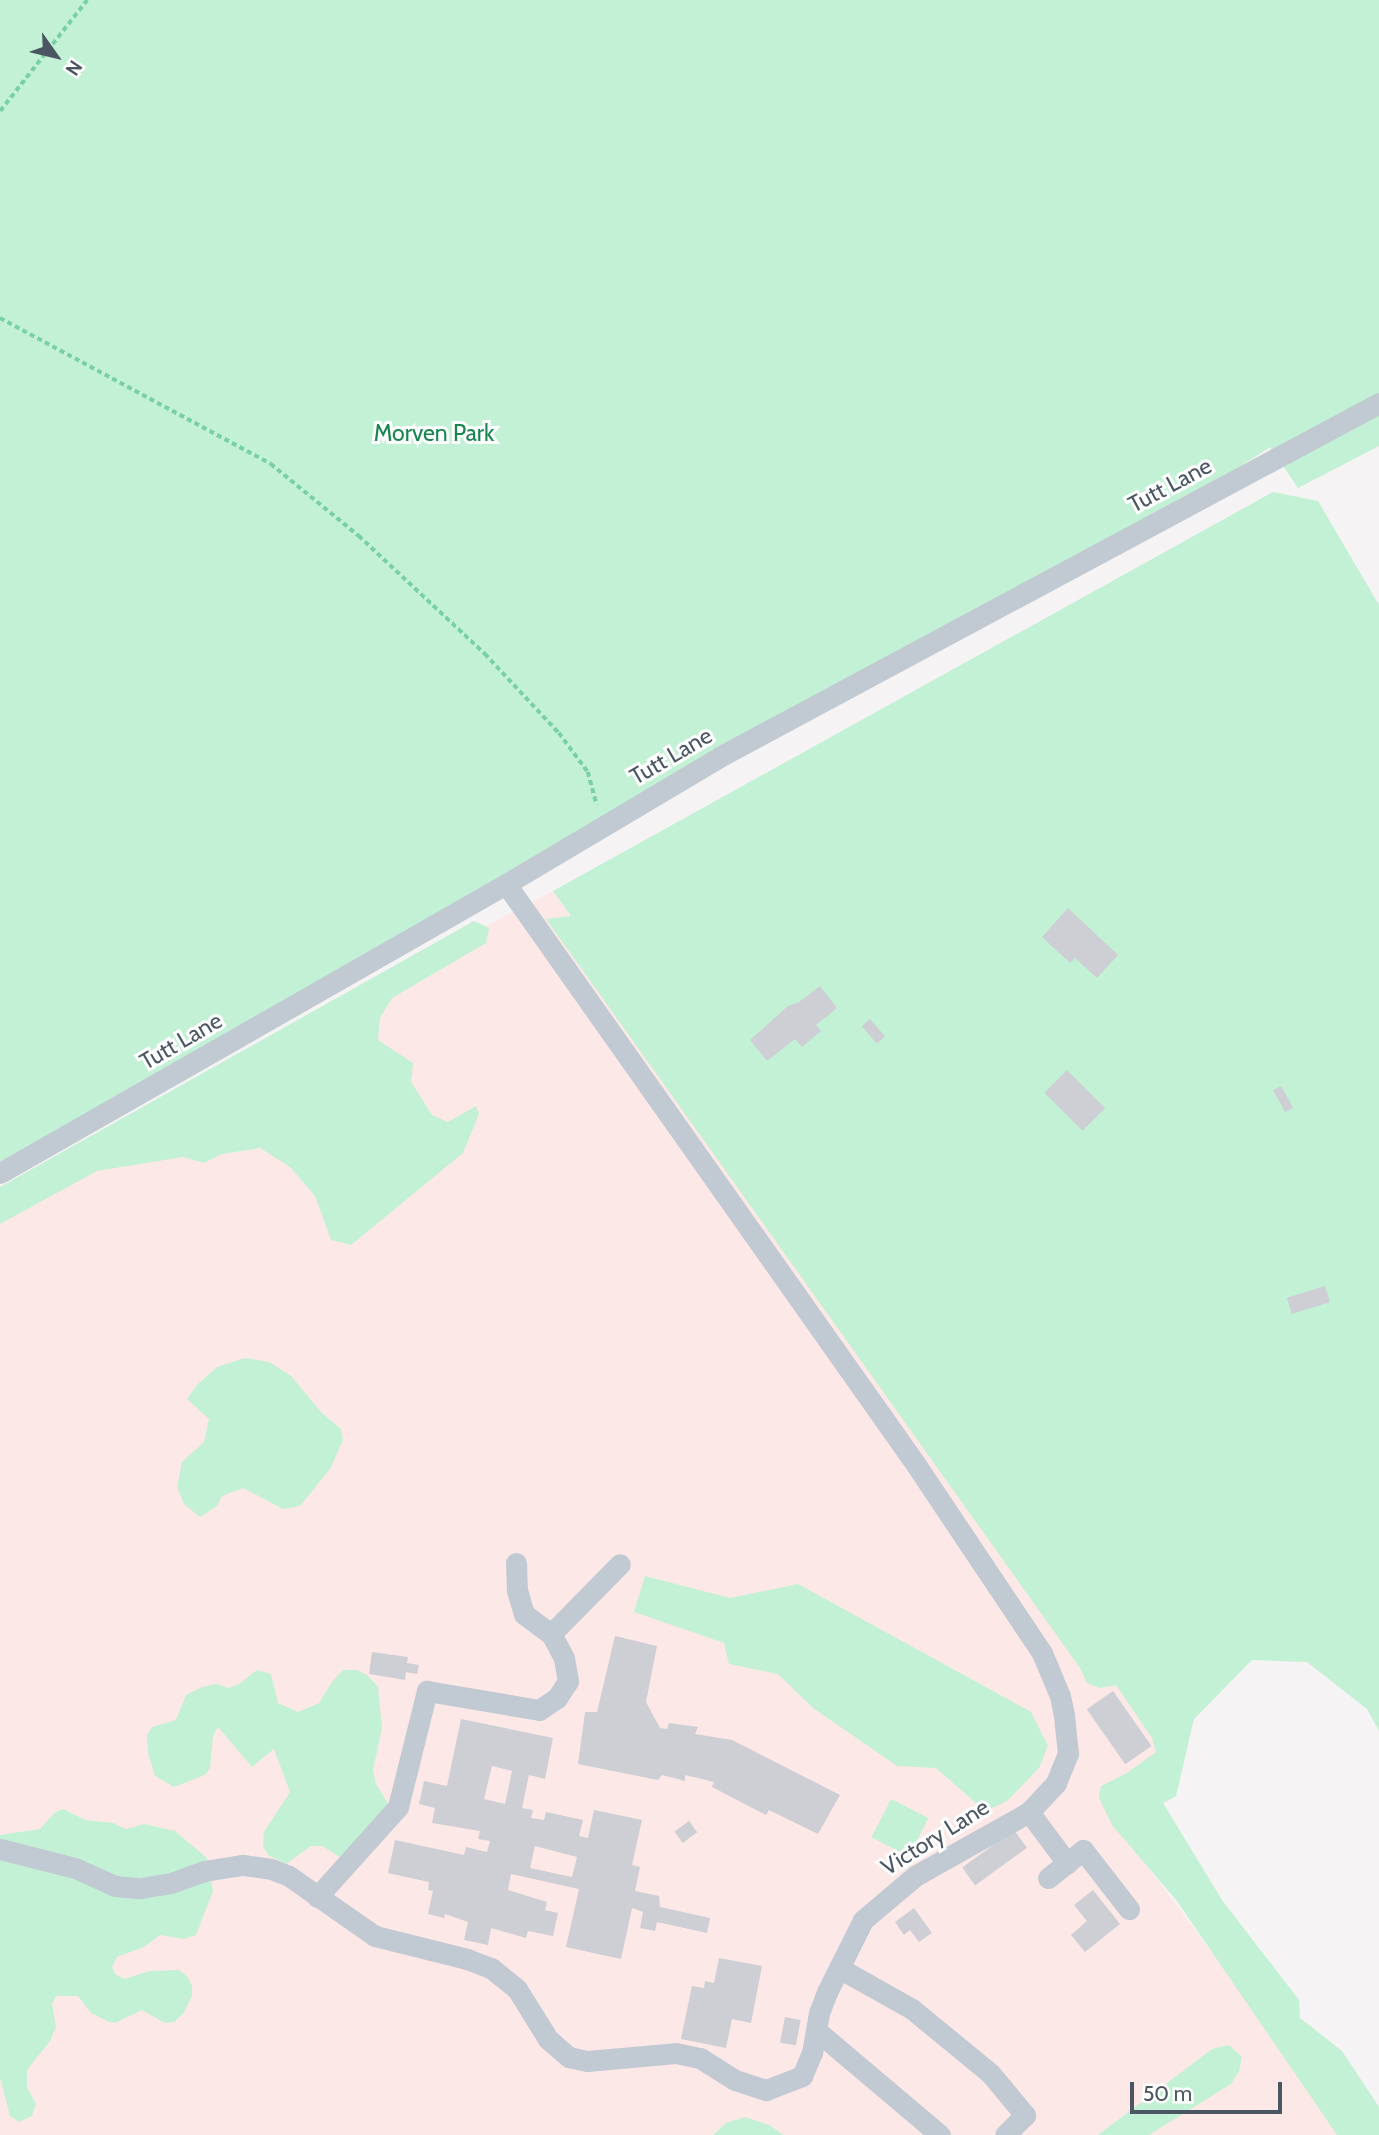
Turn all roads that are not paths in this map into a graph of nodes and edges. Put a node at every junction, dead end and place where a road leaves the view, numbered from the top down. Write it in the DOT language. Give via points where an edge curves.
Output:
graph roads {
  1 [pos="1379,403"];
  2 [pos="506,884"];
  3 [pos="0,1173"];
  4 [pos="516,1563"];
  5 [pos="620,1564"];
  6 [pos="551,1634"];
  7 [pos="1028,1812"];
  8 [pos="0,1849"];
  9 [pos="1067,1863"];
  10 [pos="1048,1878"];
  11 [pos="317,1896"];
  12 [pos="1129,1909"];
  13 [pos="839,1968"];
  14 [pos="817,2031"];
  15 [pos="940,2135"];
  16 [pos="1005,2135"];
  1 -- 2 [label="street, Tutt Lane" via="723,755"];
  2 -- 3 [label="street, Tutt Lane"];
  2 -- 7 [label="street, Victory Lane" via="917,1466 1042,1653 1060,1696 1068,1754 1056,1783"];
  4 -- 6 [label="street" via="524,1614"];
  5 -- 6 [label="street"];
  6 -- 11 [label="street" via="564,1658 568,1681 557,1698 539,1710 428,1691 398,1807"];
  7 -- 9 [label="street"];
  7 -- 13 [label="street, Victory Lane" via="915,1876 886,1899 863,1920"];
  8 -- 11 [label="street, Victory Lane" via="75,1868 115,1886 139,1888 204,1871 257,1867 289,1876"];
  9 -- 10 [label="street"];
  9 -- 12 [label="street" via="1083,1850"];
  11 -- 14 [label="street, Victory Lane" via="375,1936 491,1968 517,1989 548,2039 569,2057 587,2061 676,2053 700,2058 736,2080 766,2091 802,2076"];
  13 -- 14 [label="street, Victory Lane" via="819,2013"];
  13 -- 16 [label="street" via="912,2009 990,2073 1025,2115"];
  14 -- 15 [label="street"];
}
